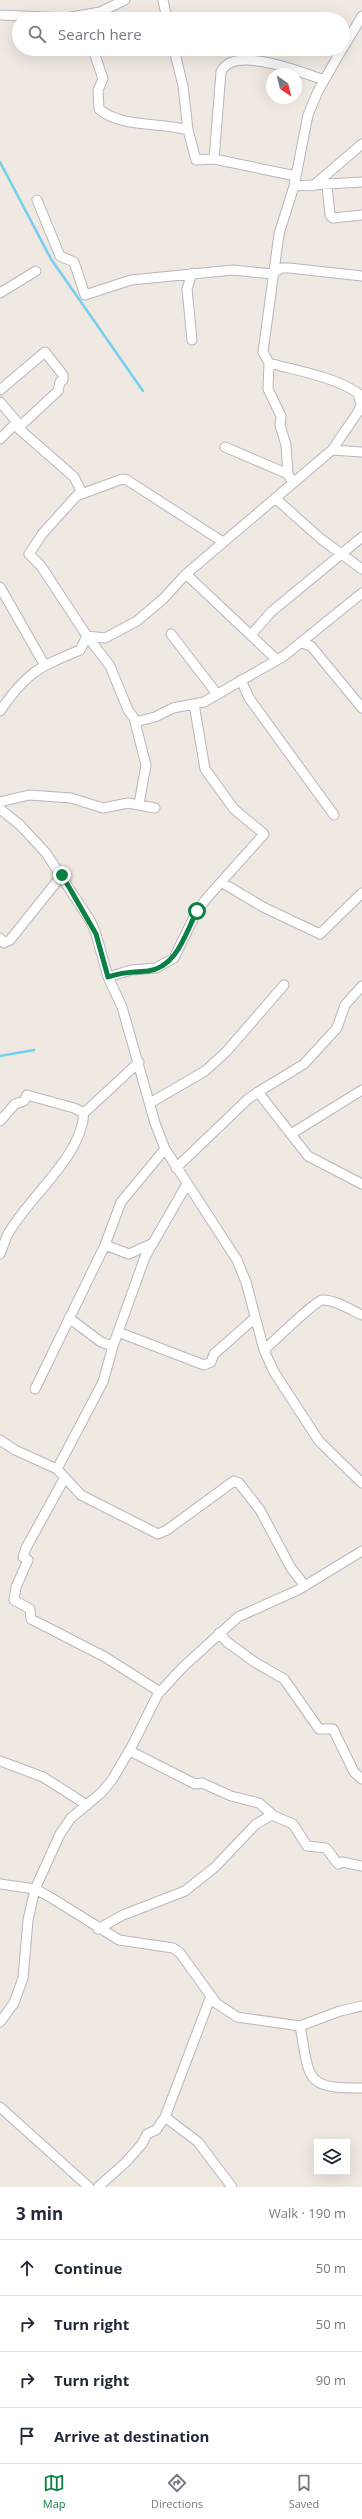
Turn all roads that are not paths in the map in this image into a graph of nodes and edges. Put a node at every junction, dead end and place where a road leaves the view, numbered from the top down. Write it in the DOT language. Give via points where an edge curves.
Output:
graph roads {
  1 [pos="163,0"];
  2 [pos="119,1"];
  3 [pos="100,12"];
  4 [pos="166,12"];
  5 [pos="0,15"];
  6 [pos="362,16"];
  7 [pos="12,17"];
  8 [pos="350,36"];
  9 [pos="95,56"];
  10 [pos="176,56"];
  11 [pos="338,56"];
  12 [pos="324,80"];
  13 [pos="188,130"];
  14 [pos="362,144"];
  15 [pos="214,159"];
  16 [pos="296,176"];
  17 [pos="362,182"];
  18 [pos="327,185"];
  19 [pos="294,186"];
  20 [pos="313,186"];
  21 [pos="37,200"];
  22 [pos="362,215"];
  23 [pos="36,271"];
  24 [pos="192,273"];
  25 [pos="272,274"];
  26 [pos="362,276"];
  27 [pos="0,293"];
  28 [pos="192,340"];
  29 [pos="269,363"];
  30 [pos="0,390"];
  31 [pos="0,402"];
  32 [pos="17,425"];
  33 [pos="0,439"];
  34 [pos="225,447"];
  35 [pos="332,450"];
  36 [pos="362,452"];
  37 [pos="288,474"];
  38 [pos="293,483"];
  39 [pos="79,494"];
  40 [pos="275,498"];
  41 [pos="362,537"];
  42 [pos="223,542"];
  43 [pos="342,555"];
  44 [pos="362,569"];
  45 [pos="186,574"];
  46 [pos="0,587"];
  47 [pos="362,594"];
  48 [pos="171,634"];
  49 [pos="250,635"];
  50 [pos="87,636"];
  51 [pos="302,643"];
  52 [pos="277,660"];
  53 [pos="44,664"];
  54 [pos="241,680"];
  55 [pos="217,694"];
  56 [pos="194,704"];
  57 [pos="362,708"];
  58 [pos="0,711"];
  59 [pos="135,722"];
  60 [pos="0,802"];
  61 [pos="140,804"];
  62 [pos="155,808"];
  63 [pos="2,815"];
  64 [pos="334,815"];
  65 [pos="62,875"];
  66 [pos="221,882"];
  67 [pos="362,893"];
  68 [pos="0,938"];
  69 [pos="108,977"];
  70 [pos="284,985"];
  71 [pos="360,992"];
  72 [pos="139,1062"];
  73 [pos="362,1090"];
  74 [pos="258,1092"];
  75 [pos="150,1103"];
  76 [pos="84,1114"];
  77 [pos="0,1121"];
  78 [pos="291,1134"];
  79 [pos="165,1149"];
  80 [pos="176,1168"];
  81 [pos="187,1184"];
  82 [pos="362,1184"];
  83 [pos="151,1244"];
  84 [pos="104,1245"];
  85 [pos="0,1254"];
  86 [pos="362,1315"];
  87 [pos="69,1318"];
  88 [pos="255,1318"];
  89 [pos="118,1332"];
  90 [pos="113,1346"];
  91 [pos="264,1350"];
  92 [pos="34,1389"];
  93 [pos="0,1440"];
  94 [pos="57,1469"];
  95 [pos="64,1479"];
  96 [pos="362,1483"];
  97 [pos="362,1551"];
  98 [pos="305,1586"];
  99 [pos="218,1633"];
  100 [pos="160,1692"];
  101 [pos="130,1751"];
  102 [pos="0,1761"];
  103 [pos="362,1779"];
  104 [pos="87,1805"];
  105 [pos="272,1815"];
  106 [pos="362,1866"];
  107 [pos="0,1884"];
  108 [pos="34,1889"];
  109 [pos="98,1929"];
  110 [pos="211,1996"];
  111 [pos="362,2006"];
  112 [pos="0,2022"];
  113 [pos="300,2026"];
  114 [pos="362,2088"];
  115 [pos="0,2107"];
  116 [pos="165,2116"];
  117 [pos="89,2187"];
  118 [pos="98,2187"];
  119 [pos="232,2187"];
  1 -- 4 [label="street"];
  2 -- 3 [label="street"];
  5 -- 7 [label="street"];
  6 -- 8 [label="street"];
  9 -- 13 [label="street" via="103,79 98,90 99,110 104,114 152,126 176,126"];
  10 -- 13 [label="street" via="183,86"];
  11 -- 12 [label="street"];
  12 -- 15 [label="street" via="277,64 230,62 224,66 221,72"];
  12 -- 16 [label="street" via="308,115"];
  13 -- 15 [label="street" via="196,160"];
  14 -- 20 [label="street"];
  15 -- 16 [label="street"];
  16 -- 19 [label="street"];
  17 -- 18 [label="street"];
  18 -- 20 [label="street"];
  18 -- 22 [label="street" via="330,216 333,218"];
  19 -- 20 [label="street"];
  19 -- 25 [label="street" via="279,234"];
  21 -- 24 [label="street" via="60,256 74,262 85,295 131,280"];
  23 -- 27 [label="street"];
  24 -- 25 [label="street" via="233,270"];
  24 -- 28 [label="street" via="187,289"];
  25 -- 26 [label="street" via="289,268"];
  25 -- 29 [label="street" via="272,303 263,352"];
  29 -- 35 [label="street" via="349,387 358,393 361,399 358,412"];
  29 -- 37 [label="street" via="268,389 280,416"];
  30 -- 32 [label="street" via="44,352 63,375 58,391"];
  31 -- 32 [label="street"];
  32 -- 33 [label="street"];
  32 -- 39 [label="street" via="74,477 81,486"];
  34 -- 37 [label="street"];
  35 -- 36 [label="street"];
  35 -- 38 [label="street"];
  37 -- 38 [label="street"];
  38 -- 40 [label="street"];
  39 -- 42 [label="street" via="122,479 127,480"];
  39 -- 50 [label="street" via="43,533 29,554 41,566"];
  40 -- 42 [label="street"];
  40 -- 43 [label="street" via="321,540"];
  41 -- 43 [label="street"];
  42 -- 45 [label="street"];
  43 -- 44 [label="street"];
  43 -- 49 [label="street" via="271,612"];
  45 -- 49 [label="street"];
  45 -- 50 [label="street" via="163,599 137,621 105,638"];
  46 -- 53 [label="street"];
  47 -- 51 [label="street"];
  48 -- 55 [label="street"];
  49 -- 52 [label="street"];
  50 -- 53 [label="street" via="80,650"];
  50 -- 59 [label="street" via="110,666"];
  51 -- 52 [label="street"];
  51 -- 57 [label="street" via="311,646"];
  52 -- 54 [label="street"];
  53 -- 58 [label="street" via="14,690"];
  54 -- 55 [label="street"];
  54 -- 64 [label="street" via="249,698"];
  55 -- 56 [label="street"];
  56 -- 59 [label="street" via="173,708"];
  56 -- 66 [label="street" via="205,769 234,809 264,834"];
  59 -- 61 [label="street" via="146,765"];
  60 -- 61 [label="street" via="29,795 71,798 103,808"];
  61 -- 62 [label="street"];
  63 -- 65 [label="street" via="32,836"];
  65 -- 68 [label="street" via="10,940 4,943"];
  65 -- 69 [label="street" via="96,934"];
  66 -- 67 [label="street" via="263,907 320,934"];
  66 -- 69 [label="street" via="197,911 174,958 156,968 131,970"];
  69 -- 72 [label="street" via="122,1008"];
  70 -- 75 [label="street" via="226,1052 205,1072"];
  71 -- 74 [label="street" via="345,1005 338,1028 304,1064"];
  72 -- 75 [label="street"];
  72 -- 76 [label="street"];
  73 -- 78 [label="street"];
  74 -- 78 [label="street"];
  74 -- 80 [label="street"];
  75 -- 79 [label="street"];
  76 -- 77 [label="street" via="74,1108 27,1095 24,1101 15,1104"];
  76 -- 85 [label="street" via="83,1124 68,1153 12,1228"];
  78 -- 82 [label="street" via="315,1161"];
  79 -- 80 [label="street"];
  79 -- 84 [label="street" via="121,1202"];
  80 -- 81 [label="street"];
  81 -- 83 [label="street"];
  81 -- 88 [label="street" via="237,1260 246,1282"];
  83 -- 84 [label="street" via="129,1254"];
  83 -- 89 [label="street"];
  84 -- 87 [label="street"];
  86 -- 91 [label="street" via="332,1302 315,1302"];
  87 -- 90 [label="street" via="101,1342"];
  87 -- 92 [label="street"];
  88 -- 89 [label="street" via="214,1354 211,1362 204,1365"];
  88 -- 91 [label="street"];
  89 -- 90 [label="street"];
  90 -- 94 [label="street" via="103,1382"];
  91 -- 96 [label="street" via="274,1372 319,1440 340,1464"];
  93 -- 94 [label="street" via="15,1450"];
  94 -- 95 [label="street"];
  95 -- 98 [label="street" via="81,1495 158,1534 234,1481 239,1482 260,1510 291,1568"];
  95 -- 100 [label="street" via="26,1548 23,1557 28,1560 16,1587 14,1600 30,1609 31,1619 105,1657"];
  97 -- 98 [label="street"];
  98 -- 99 [label="street" via="249,1610"];
  99 -- 100 [label="street"];
  99 -- 103 [label="street" via="256,1663 284,1679 319,1729 333,1729 354,1772"];
  100 -- 101 [label="street"];
  101 -- 104 [label="street" via="112,1780"];
  101 -- 105 [label="street" via="195,1784 202,1783 258,1803"];
  102 -- 104 [label="street" via="43,1777"];
  104 -- 108 [label="street" via="64,1827"];
  105 -- 106 [label="street" via="293,1824 307,1846 326,1848 338,1864 342,1862"];
  105 -- 109 [label="street" via="256,1824 215,1867 185,1892 123,1915"];
  107 -- 108 [label="street"];
  108 -- 109 [label="street"];
  108 -- 112 [label="street" via="28,1920 23,1978 14,2003"];
  109 -- 110 [label="street" via="119,1940 174,1948"];
  110 -- 113 [label="street" via="216,2003 237,2017"];
  110 -- 116 [label="street"];
  111 -- 113 [label="street"];
  113 -- 114 [label="street" via="308,2072 315,2081 330,2087"];
  115 -- 117 [label="street"];
  116 -- 118 [label="street" via="156,2130 147,2134 142,2144 125,2163"];
  116 -- 119 [label="street" via="198,2142"];
}
